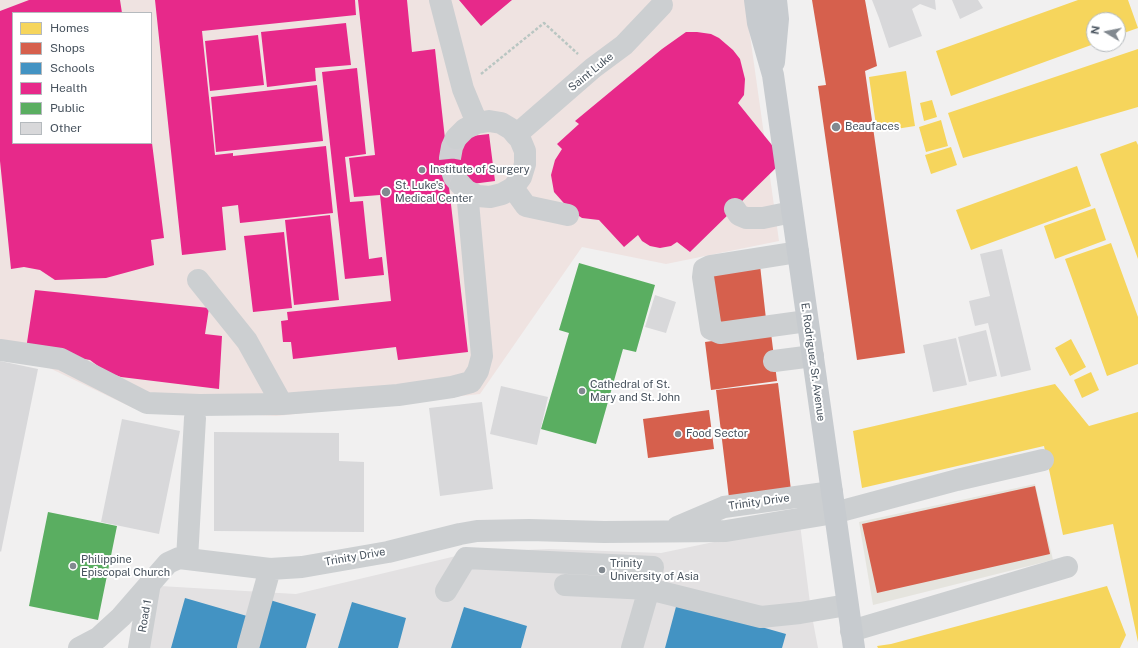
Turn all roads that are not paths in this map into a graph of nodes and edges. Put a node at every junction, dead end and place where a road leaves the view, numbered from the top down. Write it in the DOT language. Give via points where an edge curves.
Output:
graph roads {
  1 [pos="440,0"];
  2 [pos="755,0"];
  3 [pos="776,0"];
  4 [pos="662,5"];
  5 [pos="773,75"];
  6 [pos="477,123"];
  7 [pos="516,135"];
  8 [pos="456,138"];
  9 [pos="513,188"];
  10 [pos="735,208"];
  11 [pos="792,212"];
  12 [pos="568,215"];
  13 [pos="798,252"];
  14 [pos="198,280"];
  15 [pos="808,321"];
  16 [pos="0,350"];
  17 [pos="812,356"];
  18 [pos="774,361"];
  19 [pos="282,404"];
  20 [pos="195,418"];
  21 [pos="1043,460"];
  22 [pos="833,503"];
  23 [pos="187,559"];
  24 [pos="1067,567"];
  25 [pos="270,569"];
  26 [pos="150,583"];
  27 [pos="565,585"];
  28 [pos="649,589"];
  29 [pos="446,591"];
  30 [pos="847,605"];
  31 [pos="852,640"];
  32 [pos="79,648"];
  33 [pos="139,648"];
  34 [pos="248,648"];
  35 [pos="632,648"];
  1 -- 6 [label="street" via="463,89"];
  2 -- 5 [label="main road, E. Rodriguez Sr. Avenue" via="758,23"];
  3 -- 5 [label="main road, E. Rodriguez Sr. Avenue" via="778,19"];
  4 -- 7 [label="street, Saint Luke" via="624,45 593,68"];
  5 -- 11 [label="main road, E. Rodriguez Sr. Avenue"];
  6 -- 7 [label="street" via="489,121 501,124"];
  6 -- 8 [label="street" via="465,129"];
  7 -- 9 [label="street" via="525,151 525,164 521,177"];
  9 -- 12 [label="street" via="526,206"];
  9 -- 19 [label="street" via="490,197 478,196 464,188 482,356 478,372 471,382 398,395"];
  10 -- 11 [label="street" via="739,215 746,218 763,218"];
  11 -- 13 [label="main road, E. Rodriguez Sr. Avenue"];
  13 -- 15 [label="main road, E. Rodriguez Sr. Avenue"];
  13 -- 15 [label="street" via="710,266 704,269 703,277 711,329 720,333"];
  14 -- 19 [label="street" via="247,341"];
  15 -- 17 [label="main road, E. Rodriguez Sr. Avenue"];
  16 -- 19 [label="street" via="61,359 147,403"];
  17 -- 18 [label="street"];
  17 -- 22 [label="main road, E. Rodriguez Sr. Avenue"];
  20 -- 23 [label="street"];
  21 -- 22 [label="street, Trinity Drive" via="957,480"];
  22 -- 25 [label="street, Trinity Drive" via="724,507 667,532 477,531 388,552 302,567"];
  22 -- 30 [label="main road, E. Rodriguez Sr. Avenue"];
  23 -- 25 [label="street, Trinity Drive"];
  23 -- 26 [label="street, Trinity Drive" via="179,558 168,562"];
  24 -- 31 [label="street"];
  25 -- 34 [label="street"];
  26 -- 32 [label="street, Trinity Drive" via="98,638"];
  26 -- 33 [label="street, Road 1"];
  27 -- 28 [label="street"];
  28 -- 29 [label="street" via="653,568 466,558"];
  28 -- 30 [label="street" via="761,617"];
  28 -- 35 [label="street"];
  30 -- 31 [label="main road, E. Rodriguez Sr. Avenue"];
}
